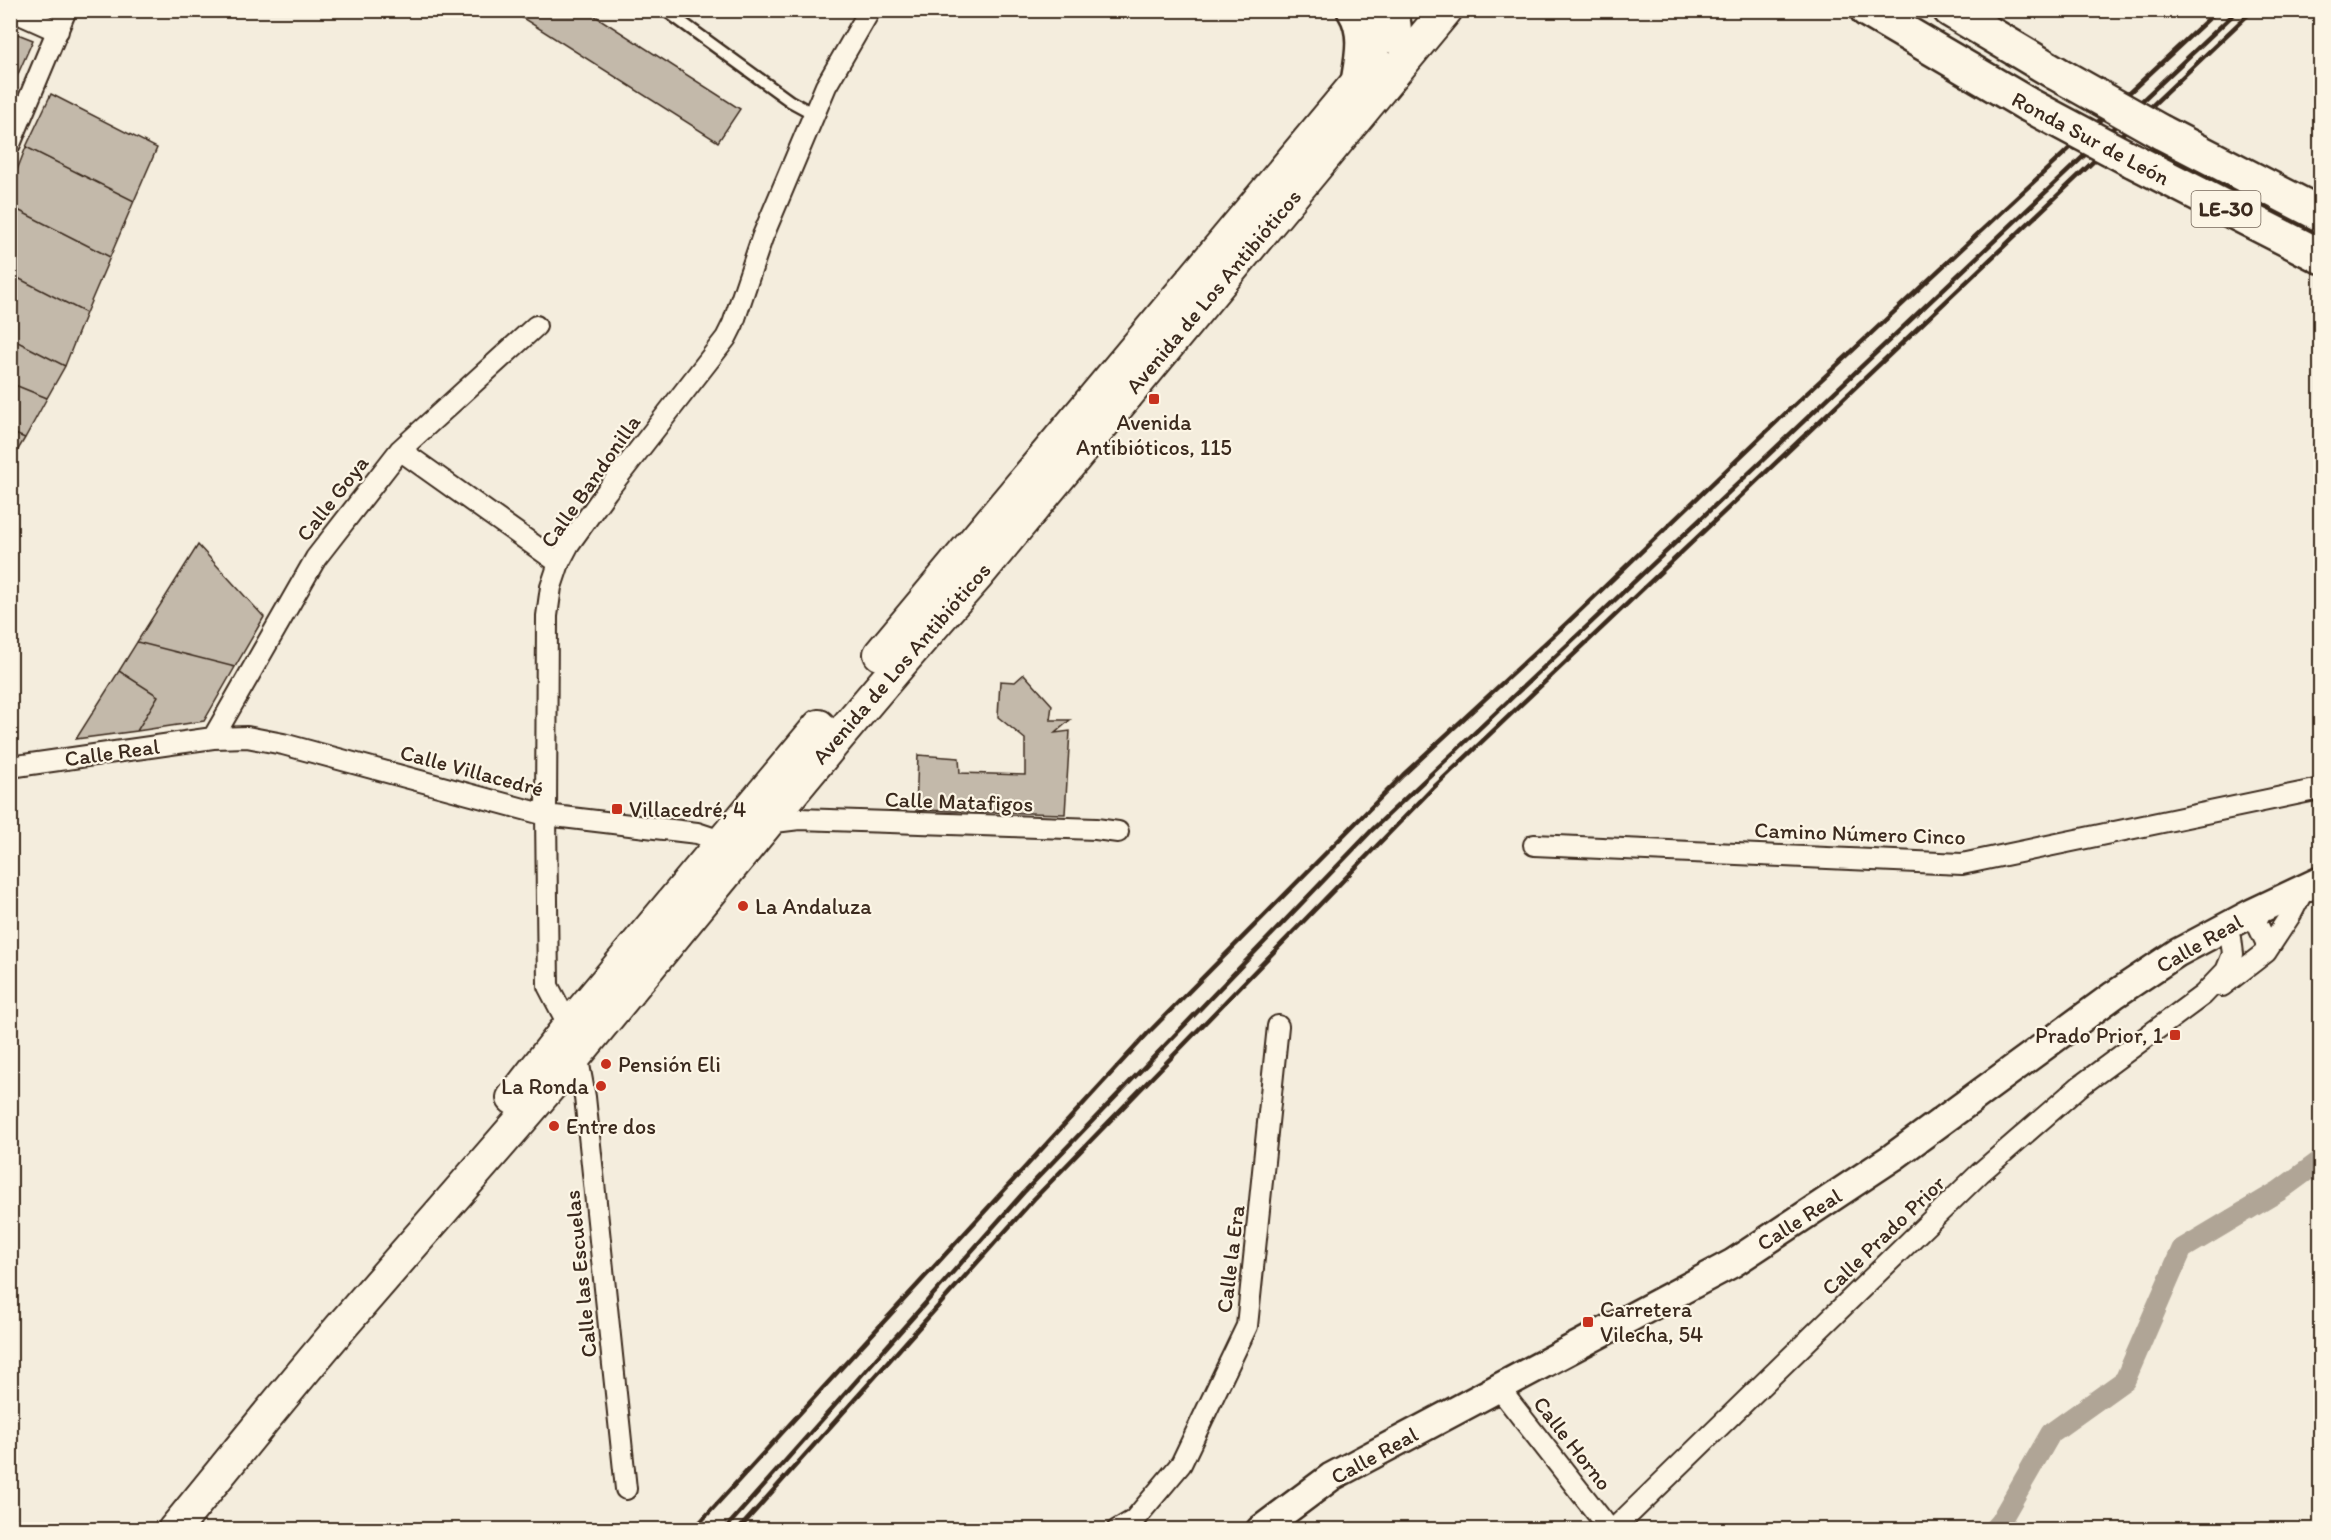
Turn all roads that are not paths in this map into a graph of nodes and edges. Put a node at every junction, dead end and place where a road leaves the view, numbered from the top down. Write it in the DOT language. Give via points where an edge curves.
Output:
graph roads {
  1 [pos="11,10"];
  2 [pos="66,10"];
  3 [pos="664,10"];
  4 [pos="870,10"];
  5 [pos="1417,10"];
  6 [pos="1430,10"];
  7 [pos="1446,10"];
  8 [pos="1867,10"];
  9 [pos="1950,10"];
  10 [pos="1374,20"];
  11 [pos="58,31"];
  12 [pos="1358,82"];
  13 [pos="814,114"];
  14 [pos="10,144"];
  15 [pos="2320,214"];
  16 [pos="2320,256"];
  17 [pos="1210,296"];
  18 [pos="536,326"];
  19 [pos="1093,401"];
  20 [pos="400,450"];
  21 [pos="559,563"];
  22 [pos="977,576"];
  23 [pos="924,601"];
  24 [pos="213,738"];
  25 [pos="10,767"];
  26 [pos="2320,789"];
  27 [pos="796,805"];
  28 [pos="546,815"];
  29 [pos="767,823"];
  30 [pos="1118,832"];
  31 [pos="721,841"];
  32 [pos="1534,846"];
  33 [pos="2312,885"];
  34 [pos="2252,913"];
  35 [pos="2223,928"];
  36 [pos="2266,952"];
  37 [pos="641,977"];
  38 [pos="2203,995"];
  39 [pos="1278,1026"];
  40 [pos="573,1040"];
  41 [pos="1498,1387"];
  42 [pos="626,1489"];
  43 [pos="174,1530"];
  44 [pos="1117,1530"];
  45 [pos="1260,1530"];
  46 [pos="1611,1530"];
  1 -- 11 [label="street"];
  2 -- 11 [label="street"];
  3 -- 13 [label="lane"];
  4 -- 13 [label="street, Calle Bandonilla" via="838,63"];
  5 -- 10 [label="main road"];
  6 -- 10 [label="main road" via="1421,22"];
  7 -- 17 [label="main road, Avenida de Los Antibióticos"];
  8 -- 16 [label="highway, Ronda Sur de León / LE-30, bridge" via="2026,104"];
  9 -- 15 [label="highway, Ronda Sur de León / LE-30, bridge" via="2161,132"];
  10 -- 12 [label="highway" via="1363,50"];
  10 -- 17 [label="main road" via="1379,71 1234,250"];
  11 -- 14 [label="street"];
  12 -- 19 [label="main road, Avenida de Los Antibióticos"];
  13 -- 21 [label="street, Calle Bandonilla" via="762,238 726,338 594,508"];
  17 -- 22 [label="main road, Avenida de Los Antibióticos"];
  18 -- 20 [label="street, Calle Goya"];
  19 -- 22 [label="main road" via="1070,444 979,554"];
  19 -- 23 [label="main road, Avenida de Los Antibióticos"];
  20 -- 21 [label="street"];
  20 -- 24 [label="street, Calle Goya" via="316,558"];
  21 -- 28 [label="street, Calle Bandonilla" via="547,616"];
  22 -- 23 [label="main road" via="953,581"];
  22 -- 27 [label="main road, Avenida de Los Antibióticos" via="901,661"];
  23 -- 31 [label="main road, Avenida de Los Antibióticos"];
  24 -- 25 [label="street, Calle Real"];
  24 -- 28 [label="street, Calle Villacedré" via="247,737 283,744"];
  26 -- 32 [label="street, Camino Número Cinco" via="1962,864"];
  27 -- 29 [label="main road, Avenida de Los Antibióticos"];
  27 -- 30 [label="street, Calle Matafigos"];
  28 -- 31 [label="street, Calle Villacedré" via="697,833"];
  28 -- 40 [label="street, Calle Bandonilla" via="548,986"];
  29 -- 31 [label="main road"];
  29 -- 37 [label="main road, Avenida de Los Antibióticos"];
  31 -- 37 [label="main road" via="723,859 660,936"];
  31 -- 40 [label="main road, Avenida de Los Antibióticos"];
  33 -- 34 [label="street, Calle Real"];
  33 -- 36 [label="street, Calle Prado Prior"];
  34 -- 35 [label="street, Calle Real"];
  34 -- 36 [label="street" via="2266,942"];
  35 -- 38 [label="street, Calle Prado Prior" via="2231,938 2233,954 2226,971"];
  35 -- 41 [label="street, Calle Real" via="2177,952 2114,995 1893,1157 1752,1251"];
  36 -- 38 [label="street, Calle Prado Prior" via="2218,989"];
  37 -- 40 [label="main road, Avenida de Los Antibióticos" via="606,1019"];
  38 -- 46 [label="street, Calle Prado Prior" via="2080,1086 1980,1173"];
  39 -- 44 [label="street, Calle la Era" via="1247,1326 1181,1464 1134,1520"];
  40 -- 42 [label="street, Calle las Escuelas" via="585,1097"];
  40 -- 43 [label="main road, Avenida de Los Antibióticos" via="440,1215 353,1313"];
  41 -- 45 [label="street, Calle Real" via="1331,1477"];
  41 -- 46 [label="street, Calle Horno"];
}
